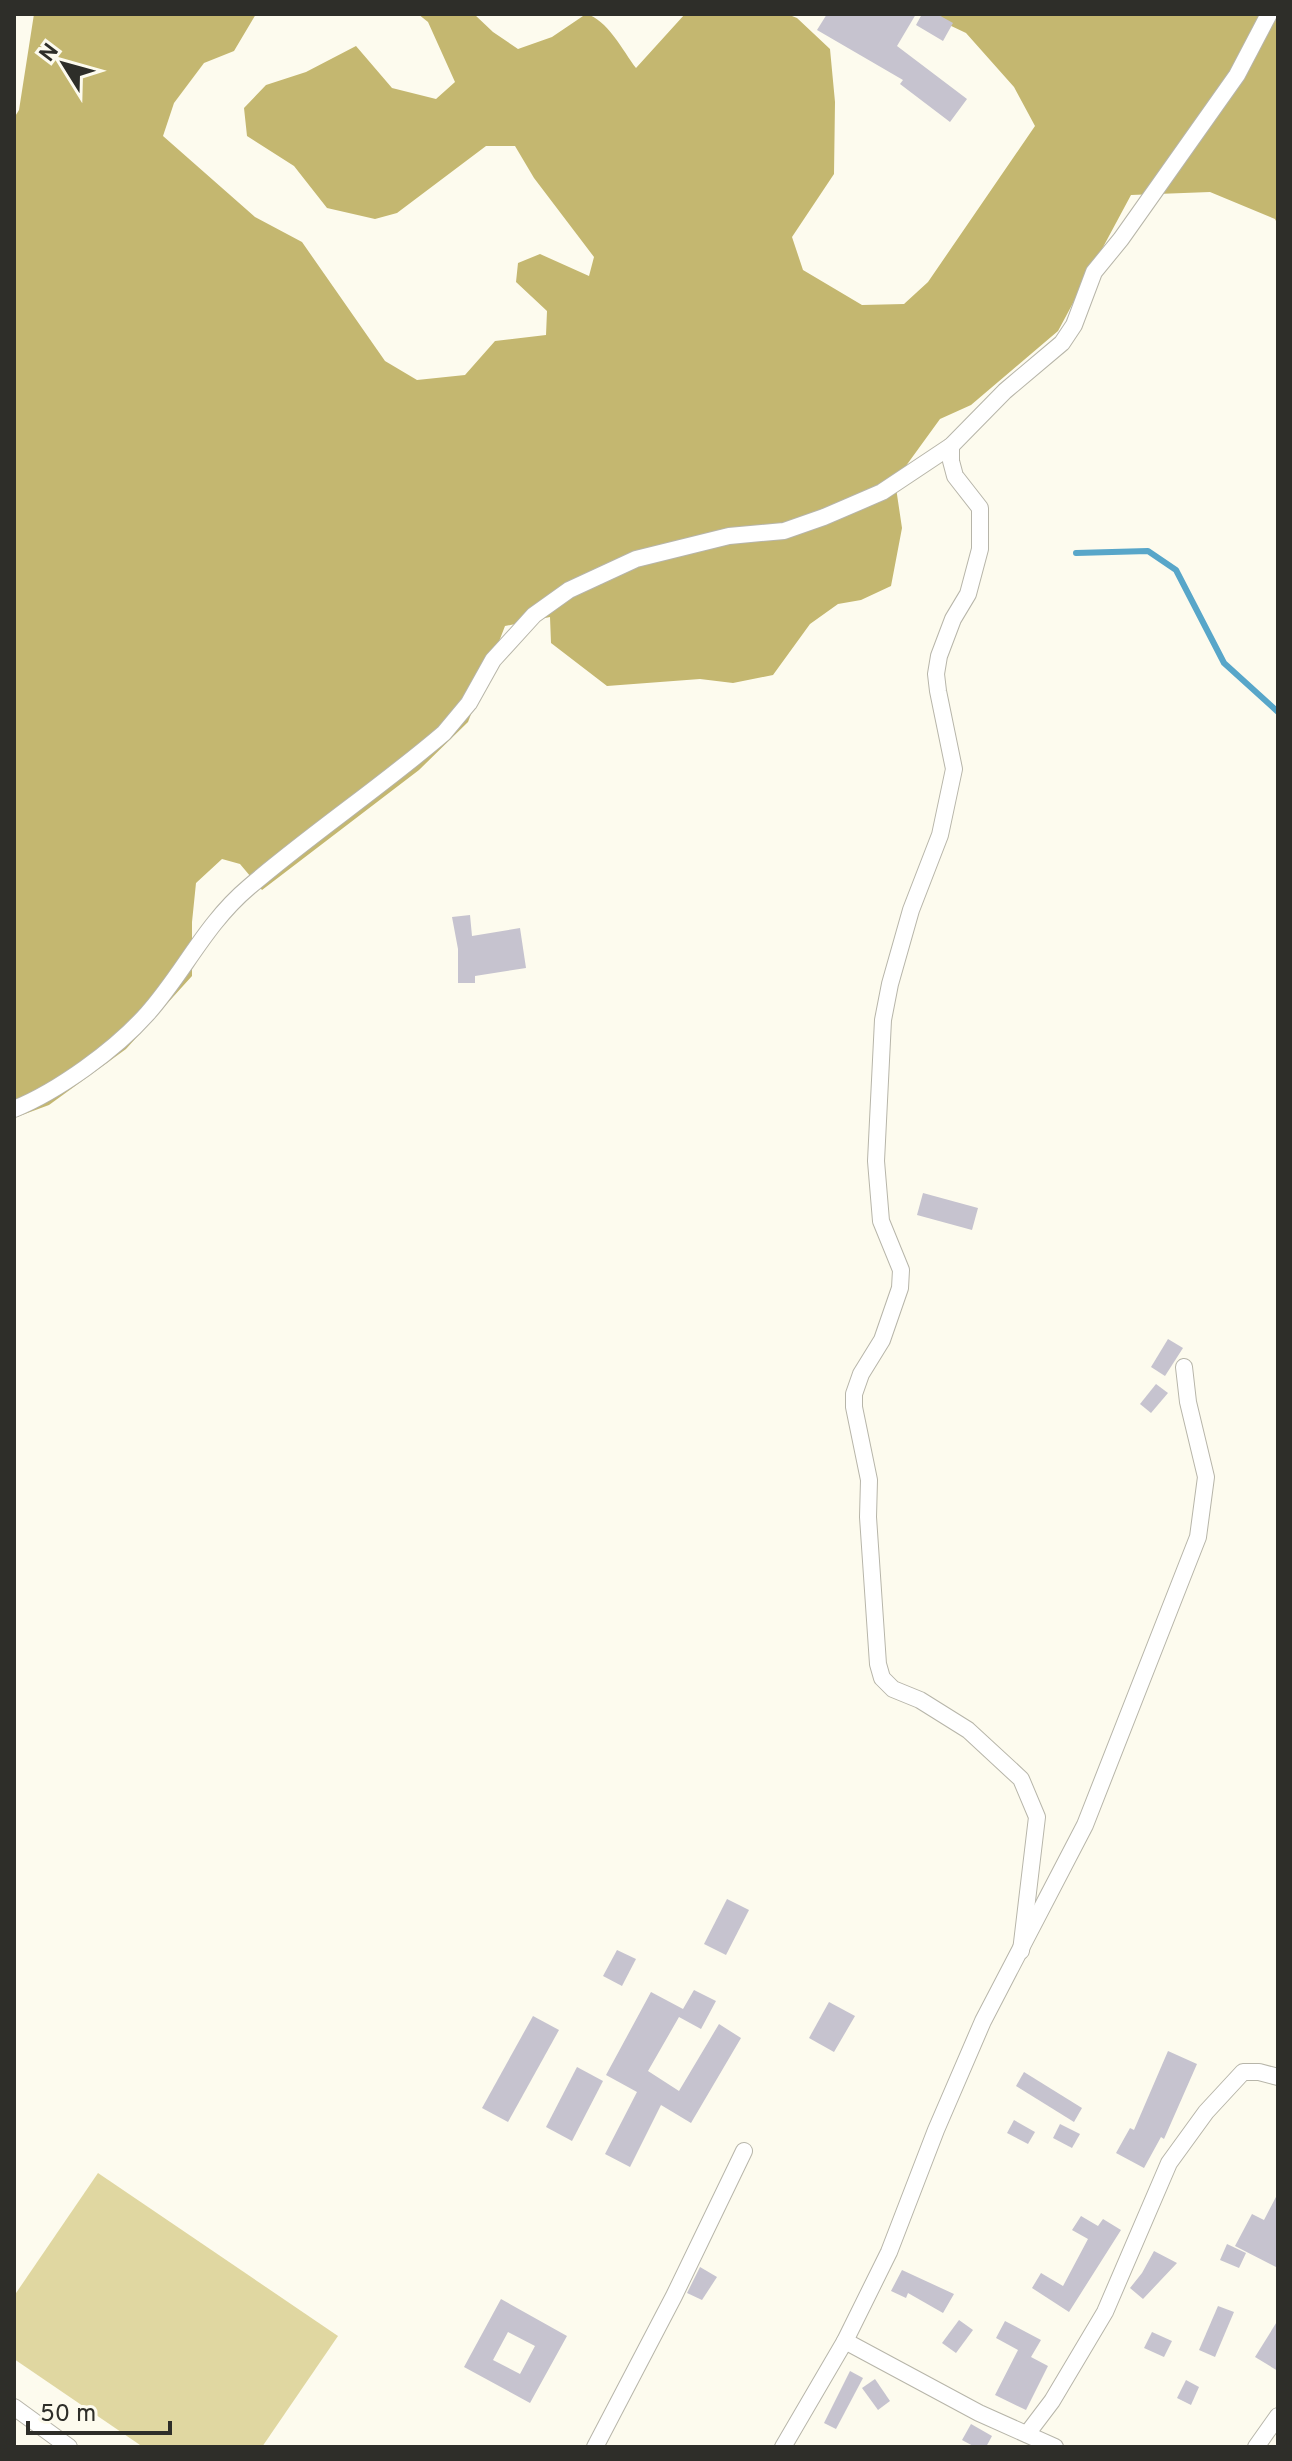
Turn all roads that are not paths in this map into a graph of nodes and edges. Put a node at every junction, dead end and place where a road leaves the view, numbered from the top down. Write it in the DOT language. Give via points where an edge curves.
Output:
graph roads {
  1 [pos="1269,14"];
  2 [pos="951,446"];
  3 [pos="14,1109"];
  4 [pos="1184,1367"];
  5 [pos="1021,1951"];
  6 [pos="1278,2077"];
  7 [pos="744,2151"];
  8 [pos="845,2341"];
  9 [pos="14,2407"];
  10 [pos="1278,2416"];
  11 [pos="1027,2434"];
  12 [pos="69,2447"];
  13 [pos="595,2447"];
  14 [pos="783,2447"];
  15 [pos="1055,2447"];
  16 [pos="1256,2447"];
  1 -- 2 [label="street" via="1237,75 1094,272 1062,343"];
  2 -- 3 [label="street" via="882,492 824,517 784,531 729,536 636,559 569,590 534,615 493,660 469,703 444,733 248,888 215,922 146,1015 93,1062"];
  2 -- 5 [label="street" via="955,476 980,508 980,549 968,594 939,656 937,683 954,769 940,835 911,910 883,1020 876,1161 881,1221 901,1270 900,1288 882,1340 861,1374 854,1407 869,1480 882,1678 968,1730 1021,1779 1037,1817"];
  4 -- 5 [label="street" via="1206,1477 1198,1537 1085,1825"];
  5 -- 8 [label="street" via="983,2021 889,2252"];
  6 -- 11 [label="street" via="1243,2072 1169,2163 1105,2312"];
  7 -- 13 [label="street"];
  8 -- 11 [label="street"];
  8 -- 14 [label="street"];
  9 -- 12 [label="street"];
  10 -- 16 [label="street"];
  11 -- 15 [label="street"];
}
